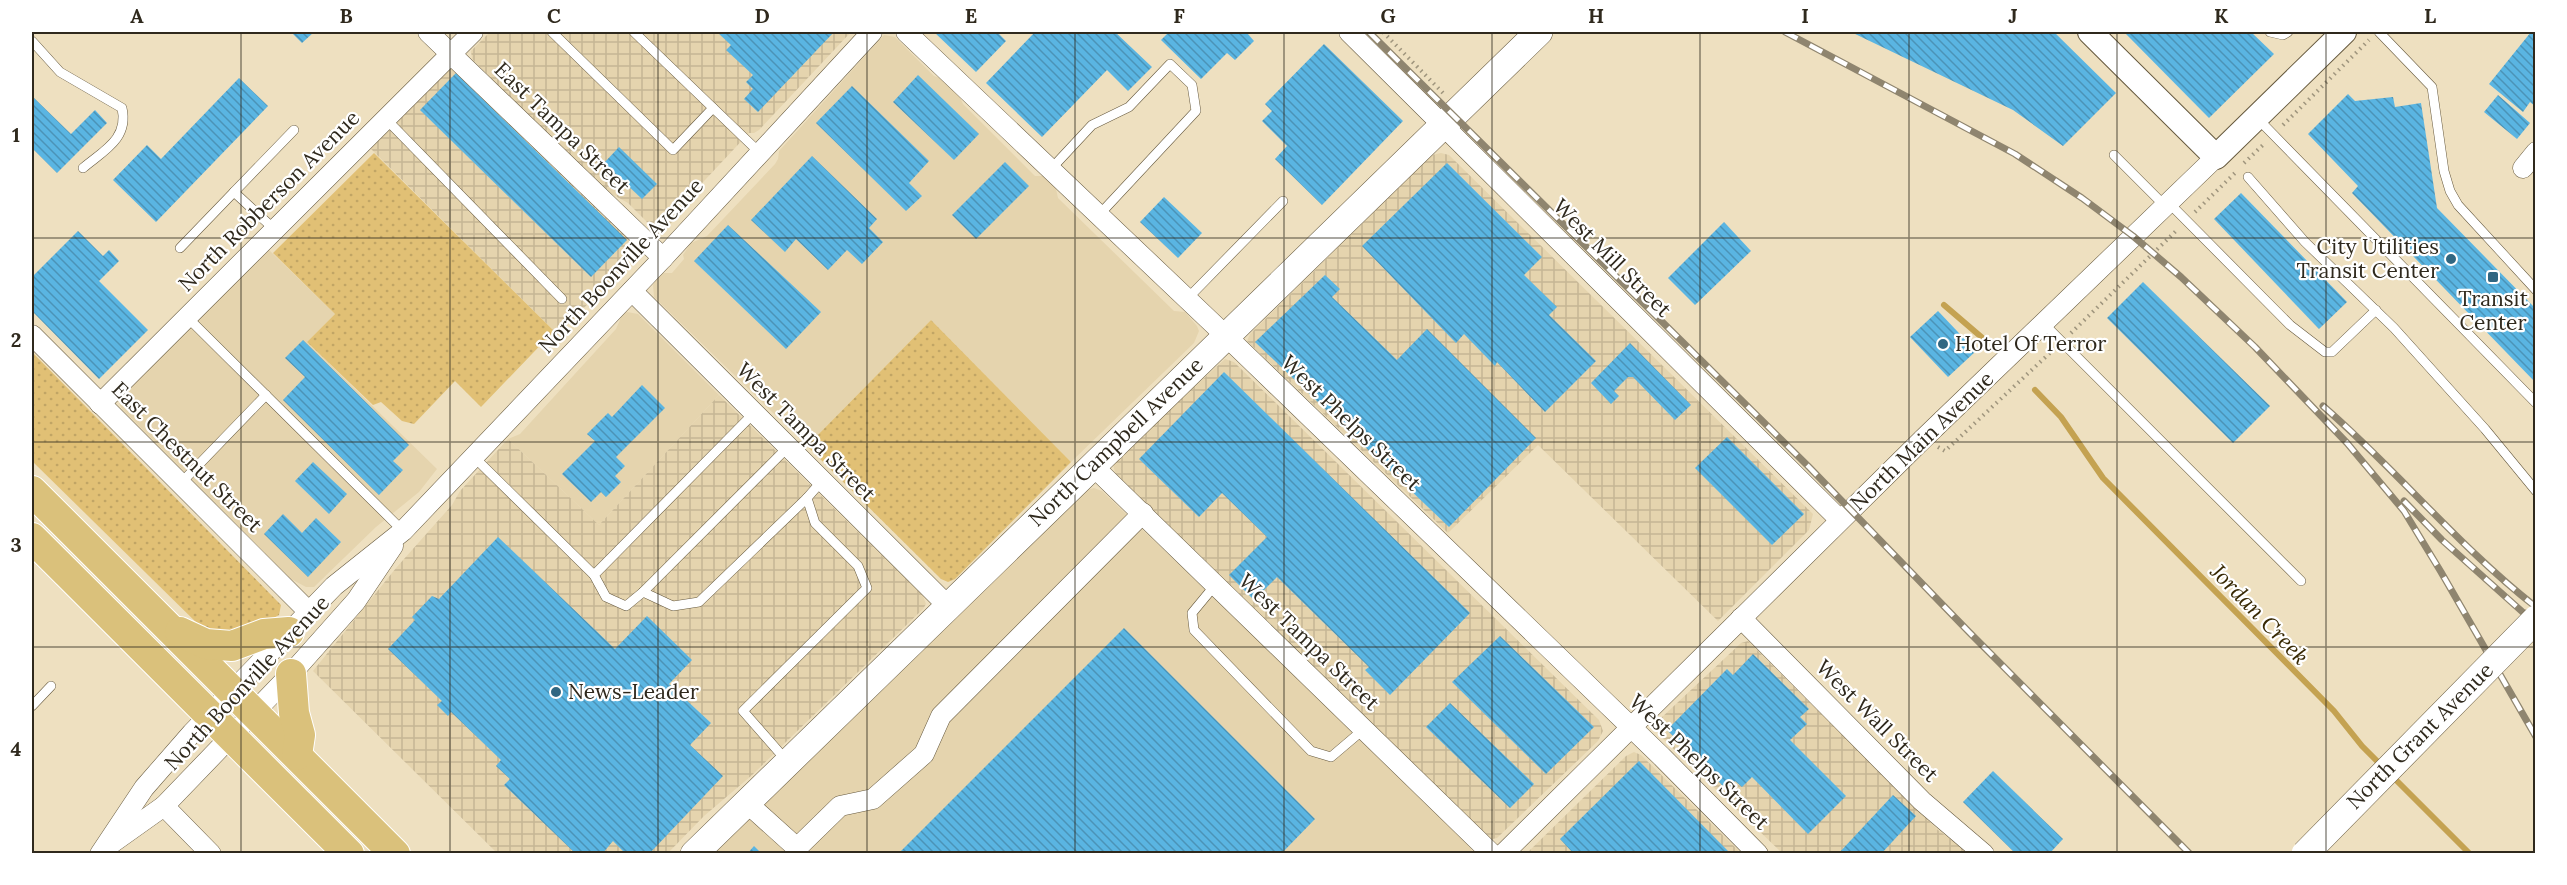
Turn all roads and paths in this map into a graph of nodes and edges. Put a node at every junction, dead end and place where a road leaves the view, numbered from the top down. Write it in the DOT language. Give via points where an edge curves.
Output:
graph roads {
  1 [pos="428,32"];
  2 [pos="473,32"];
  3 [pos="552,32"];
  4 [pos="634,32"];
  5 [pos="872,32"];
  6 [pos="906,32"];
  7 [pos="1349,32"];
  8 [pos="1383,32"];
  9 [pos="1539,32"];
  10 [pos="2090,32"];
  11 [pos="2270,32"];
  12 [pos="2288,32"];
  13 [pos="2344,32"];
  14 [pos="2379,32"];
  15 [pos="2370,39"];
  16 [pos="32,41"];
  17 [pos="450,54"];
  18 [pos="713,108"];
  19 [pos="1447,112"];
  20 [pos="2257,117"];
  21 [pos="385,118"];
  22 [pos="294,130"];
  23 [pos="2274,135"];
  24 [pos="2535,152"];
  25 [pos="760,153"];
  26 [pos="2114,155"];
  27 [pos="2216,157"];
  28 [pos="82,168"];
  29 [pos="2523,168"];
  30 [pos="1051,169"];
  31 [pos="2248,177"];
  32 [pos="234,192"];
  33 [pos="1283,201"];
  34 [pos="2167,204"];
  35 [pos="1099,215"];
  36 [pos="2186,220"];
  37 [pos="274,229"];
  38 [pos="180,248"];
  39 [pos="663,258"];
  40 [pos="2535,290"];
  41 [pos="632,291"];
  42 [pos="562,298"];
  43 [pos="1187,299"];
  44 [pos="2376,310"];
  45 [pos="187,317"];
  46 [pos="2043,323"];
  47 [pos="32,335"];
  48 [pos="1225,335"];
  49 [pos="2062,342"];
  50 [pos="266,395"];
  51 [pos="2535,403"];
  52 [pos="100,404"];
  53 [pos="753,414"];
  54 [pos="1924,438"];
  55 [pos="787,448"];
  56 [pos="474,457"];
  57 [pos="1092,465"];
  58 [pos="821,482"];
  59 [pos="180,484"];
  60 [pos="32,491"];
  61 [pos="2535,491"];
  62 [pos="807,498"];
  63 [pos="1143,513"];
  64 [pos="1840,520"];
  65 [pos="403,531"];
  66 [pos="32,538"];
  67 [pos="594,575"];
  68 [pos="2301,581"];
  69 [pos="1216,584"];
  70 [pos="643,592"];
  71 [pos="948,606"];
  72 [pos="1741,618"];
  73 [pos="2535,619"];
  74 [pos="299,622"];
  75 [pos="168,627"];
  76 [pos="291,674"];
  77 [pos="51,686"];
  78 [pos="233,691"];
  79 [pos="32,706"];
  80 [pos="254,712"];
  81 [pos="210,715"];
  82 [pos="1630,727"];
  83 [pos="1364,729"];
  84 [pos="231,736"];
  85 [pos="297,755"];
  86 [pos="788,762"];
  87 [pos="747,802"];
  88 [pos="164,806"];
  89 [pos="103,850"];
  90 [pos="211,854"];
  91 [pos="349,854"];
  92 [pos="395,854"];
  93 [pos="694,854"];
  94 [pos="1492,854"];
  95 [pos="1503,854"];
  96 [pos="1758,854"];
  97 [pos="1984,854"];
  98 [pos="2305,854"];
  1 -- 17 [label="street, East Tampa Street"];
  2 -- 17 [label="street, North Robberson Avenue"];
  3 -- 18 [label="lane" via="673,150"];
  4 -- 18 [label="lane"];
  5 -- 25 [label="street, North Boonville Avenue"];
  6 -- 30 [label="street, West Phelps Street"];
  7 -- 19 [label="street, West Mill Street"];
  8 -- 19 [label="path"];
  9 -- 19 [label="main road, North Campbell Avenue"];
  10 -- 27 [label="street"];
  11 -- 12 [label="lane"];
  13 -- 20 [label="street, North Main Avenue"];
  14 -- 40 [label="lane" via="2432,87 2444,169 2456,202"];
  15 -- 23 [label="path"];
  16 -- 28 [label="lane" via="60,72 122,108 125,121 119,138"];
  17 -- 21 [label="street, North Robberson Avenue"];
  17 -- 39 [label="street, East Tampa Street"];
  18 -- 25 [label="lane"];
  19 -- 48 [label="main road, North Campbell Avenue"];
  19 -- 64 [label="street, West Mill Street"];
  20 -- 23 [label="lane"];
  20 -- 27 [label="street, North Main Avenue"];
  21 -- 37 [label="street, North Robberson Avenue"];
  21 -- 42 [label="lane"];
  22 -- 32 [label="lane"];
  23 -- 36 [label="path"];
  23 -- 51 [label="lane"];
  24 -- 29 [label="street"];
  25 -- 39 [label="street, North Boonville Avenue"];
  26 -- 34 [label="lane"];
  27 -- 34 [label="street, North Main Avenue"];
  30 -- 35 [label="street, West Phelps Street"];
  30 -- 35 [label="lane" via="1092,125 1129,107 1170,64 1192,85 1196,111"];
  31 -- 44 [label="lane" via="2305,242"];
  32 -- 37 [label="lane"];
  32 -- 38 [label="lane"];
  33 -- 43 [label="lane"];
  34 -- 36 [label="lane"];
  34 -- 46 [label="street, North Main Avenue"];
  35 -- 43 [label="street, West Phelps Street"];
  36 -- 44 [label="lane" via="2290,326 2325,352 2332,352"];
  36 -- 49 [label="path"];
  37 -- 45 [label="street, North Robberson Avenue"];
  39 -- 41 [label="street, North Boonville Avenue"];
  41 -- 53 [label="street, West Tampa Street"];
  41 -- 56 [label="street, North Boonville Avenue"];
  43 -- 48 [label="street, West Phelps Street"];
  44 -- 61 [label="lane" via="2477,420"];
  45 -- 50 [label="lane"];
  45 -- 52 [label="street, North Robberson Avenue"];
  46 -- 49 [label="lane"];
  46 -- 54 [label="street, North Main Avenue"];
  47 -- 52 [label="street, East Chestnut Street"];
  48 -- 57 [label="main road, North Campbell Avenue"];
  48 -- 82 [label="street, West Phelps Street"];
  49 -- 54 [label="path" via="1945,451"];
  49 -- 68 [label="lane"];
  50 -- 59 [label="lane"];
  50 -- 65 [label="lane"];
  52 -- 59 [label="street, East Chestnut Street"];
  53 -- 55 [label="street, West Tampa Street"];
  53 -- 67 [label="lane"];
  54 -- 64 [label="street, North Main Avenue"];
  55 -- 58 [label="street, West Tampa Street"];
  55 -- 70 [label="lane"];
  56 -- 65 [label="street, North Boonville Avenue"];
  56 -- 67 [label="lane"];
  57 -- 63 [label="street, West Tampa Street"];
  57 -- 71 [label="main road, North Campbell Avenue"];
  58 -- 62 [label="lane"];
  58 -- 71 [label="street, West Tampa Street"];
  59 -- 74 [label="street, East Chestnut Street"];
  60 -- 75 [label="main road"];
  62 -- 70 [label="lane" via="699,602 673,606"];
  62 -- 86 [label="lane" via="815,523 858,566 867,588 743,711"];
  63 -- 69 [label="street, West Tampa Street"];
  63 -- 87 [label="street" via="941,716 924,754 873,799 840,806 797,848"];
  64 -- 72 [label="street, North Main Avenue"];
  65 -- 74 [label="street, North Boonville Avenue" via="334,586"];
  65 -- 76 [label="street, North Boonville Avenue" via="356,601"];
  66 -- 81 [label="main road"];
  67 -- 70 [label="lane" via="606,597 626,606"];
  69 -- 83 [label="street, West Tampa Street"];
  69 -- 83 [label="lane" via="1192,613 1194,630 1311,751 1331,757"];
  71 -- 86 [label="main road, North Campbell Avenue"];
  72 -- 82 [label="street, North Main Avenue"];
  72 -- 97 [label="street, West Wall Street" via="1922,801"];
  73 -- 98 [label="main road, North Grant Avenue, bridge"];
  74 -- 75 [label="main road" via="232,646 206,644"];
  74 -- 78 [label="street, North Boonville Avenue"];
  75 -- 78 [label="main road"];
  76 -- 80 [label="street, North Boonville Avenue"];
  76 -- 85 [label="main road" via="300,735"];
  77 -- 79 [label="lane"];
  78 -- 80 [label="main road"];
  78 -- 81 [label="street, North Boonville Avenue"];
  80 -- 84 [label="street, North Boonville Avenue"];
  80 -- 85 [label="main road"];
  81 -- 84 [label="main road"];
  81 -- 89 [label="street, North Boonville Avenue" via="144,788"];
  82 -- 95 [label="street, North Main Avenue"];
  82 -- 96 [label="street, West Phelps Street"];
  83 -- 94 [label="street, West Tampa Street"];
  84 -- 88 [label="street, North Boonville Avenue"];
  84 -- 91 [label="main road"];
  85 -- 92 [label="main road"];
  86 -- 87 [label="main road, North Campbell Avenue"];
  87 -- 93 [label="main road, North Campbell Avenue"];
  88 -- 89 [label="street, North Boonville Avenue"];
  88 -- 90 [label="street"];
}
